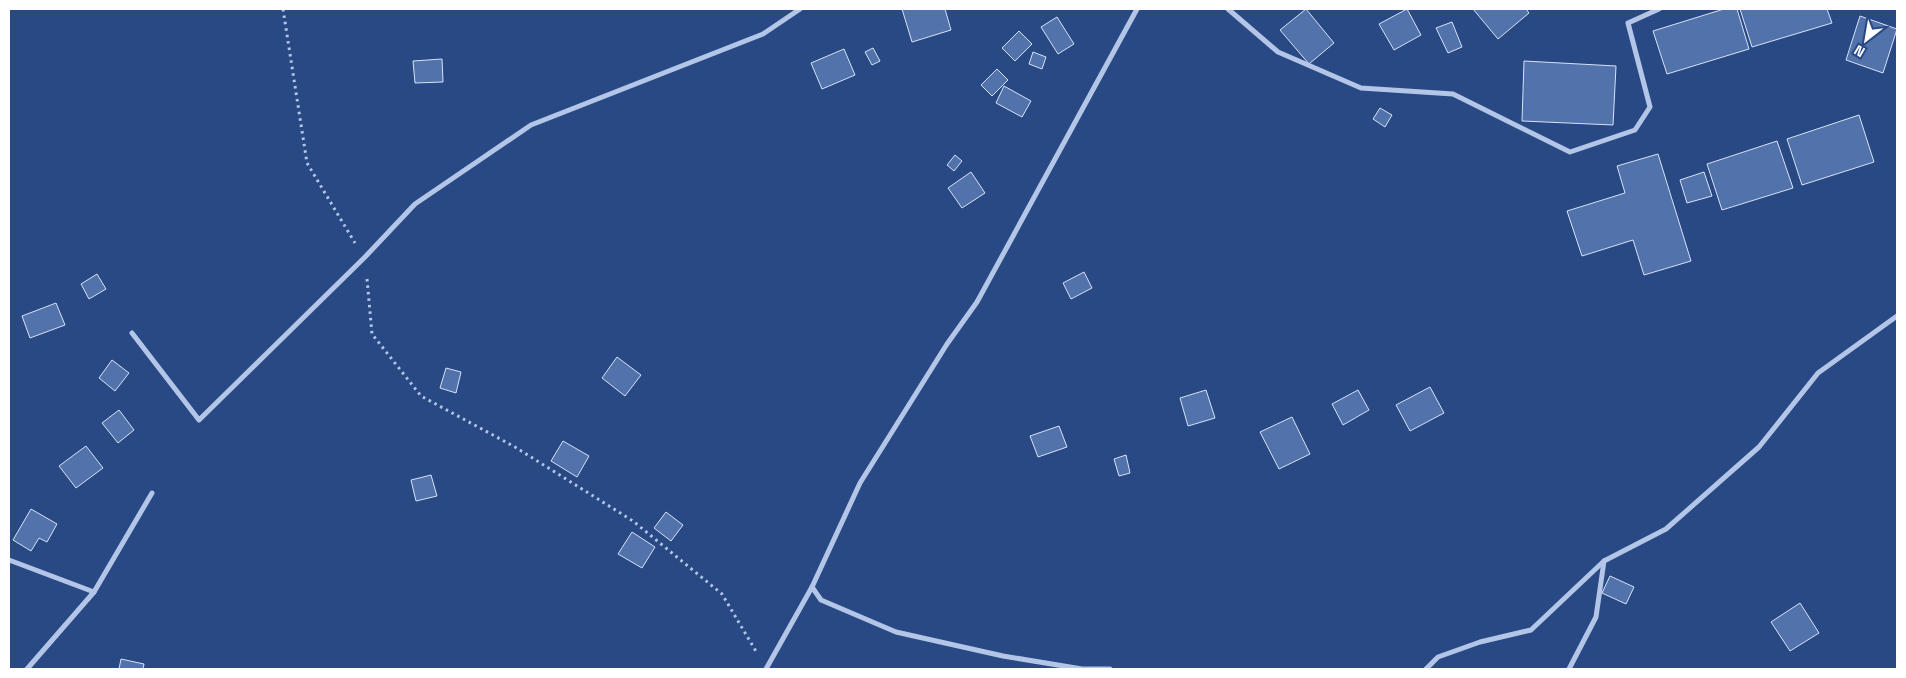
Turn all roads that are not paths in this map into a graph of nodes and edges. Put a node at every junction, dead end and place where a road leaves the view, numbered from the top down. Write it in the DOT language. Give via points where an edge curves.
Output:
graph roads {
  1 [pos="800,9"];
  2 [pos="1137,9"];
  3 [pos="1228,9"];
  4 [pos="1659,9"];
  5 [pos="1897,316"];
  6 [pos="132,333"];
  7 [pos="152,493"];
  8 [pos="9,560"];
  9 [pos="1604,561"];
  10 [pos="812,587"];
  11 [pos="94,592"];
  12 [pos="27,669"];
  13 [pos="766,669"];
  14 [pos="1110,669"];
  15 [pos="1426,669"];
  16 [pos="1569,669"];
  1 -- 6 [label="street" via="763,34 531,125 415,204 199,420"];
  2 -- 10 [label="street" via="977,302 946,344 860,484"];
  3 -- 4 [label="street" via="1278,52 1361,88 1453,94 1570,152 1635,130 1650,107 1628,23"];
  5 -- 9 [label="street" via="1818,373 1759,447 1666,529"];
  7 -- 11 [label="street"];
  8 -- 11 [label="street"];
  9 -- 15 [label="street" via="1531,630 1480,642 1438,657"];
  9 -- 16 [label="street" via="1596,617"];
  10 -- 13 [label="street"];
  10 -- 14 [label="street" via="821,600 896,632 1003,656 1082,669"];
  11 -- 12 [label="street"];
}
